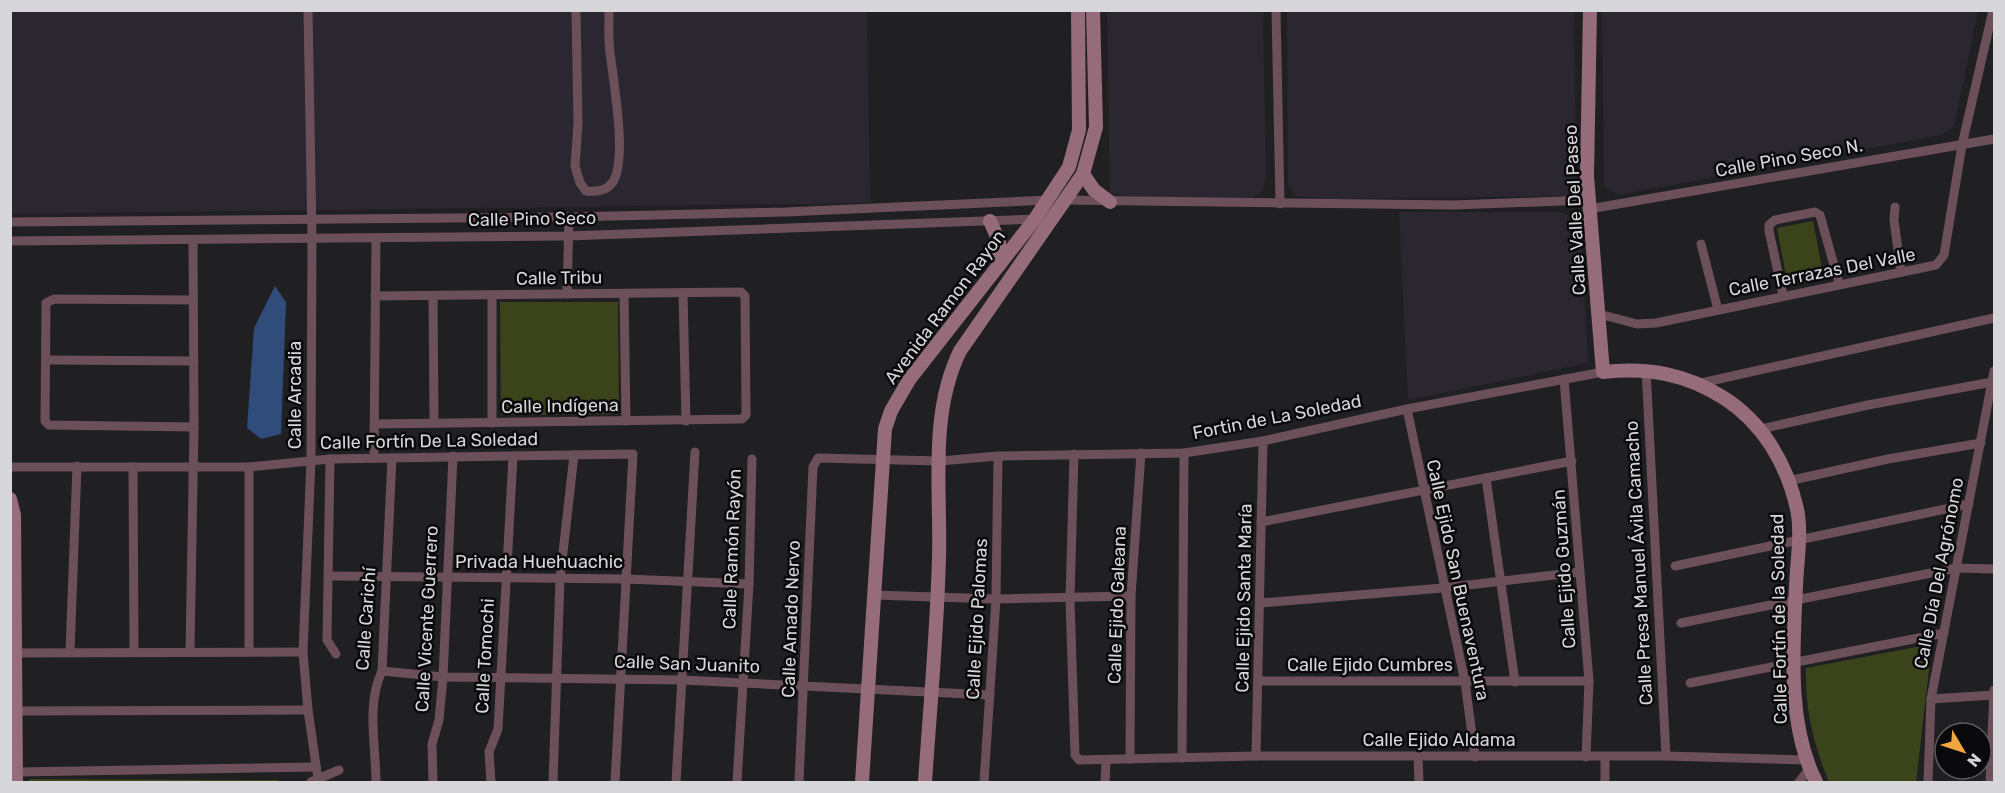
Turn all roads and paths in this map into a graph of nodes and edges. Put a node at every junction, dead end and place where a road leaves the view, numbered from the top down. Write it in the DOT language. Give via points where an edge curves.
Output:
graph roads {
  1 [pos="308,10"];
  2 [pos="576,10"];
  3 [pos="609,10"];
  4 [pos="1078,10"];
  5 [pos="1093,10"];
  6 [pos="1276,10"];
  7 [pos="1590,10"];
  8 [pos="1993,10"];
  9 [pos="1995,139"];
  10 [pos="1962,145"];
  11 [pos="1083,174"];
  12 [pos="1046,200"];
  13 [pos="1064,201"];
  14 [pos="1110,202"];
  15 [pos="1280,204"];
  16 [pos="1589,205"];
  17 [pos="1896,207"];
  18 [pos="569,217"];
  19 [pos="1054,218"];
  20 [pos="312,219"];
  21 [pos="1035,219"];
  22 [pos="990,221"];
  23 [pos="10,222"];
  24 [pos="568,236"];
  25 [pos="312,238"];
  26 [pos="376,238"];
  27 [pos="193,240"];
  28 [pos="10,241"];
  29 [pos="1701,244"];
  30 [pos="999,265"];
  31 [pos="1901,272"];
  32 [pos="1839,283"];
  33 [pos="683,293"];
  34 [pos="567,294"];
  35 [pos="624,294"];
  36 [pos="492,295"];
  37 [pos="1783,295"];
  38 [pos="375,296"];
  39 [pos="433,296"];
  40 [pos="193,300"];
  41 [pos="1718,310"];
  42 [pos="1599,314"];
  43 [pos="1995,318"];
  44 [pos="47,360"];
  45 [pos="194,361"];
  46 [pos="1646,369"];
  47 [pos="1995,371"];
  48 [pos="1603,372"];
  49 [pos="1564,379"];
  50 [pos="1992,382"];
  51 [pos="1701,383"];
  52 [pos="1407,409"];
  53 [pos="745,418"];
  54 [pos="626,421"];
  55 [pos="686,421"];
  56 [pos="434,423"];
  57 [pos="492,423"];
  58 [pos="375,424"];
  59 [pos="194,427"];
  60 [pos="1761,429"];
  61 [pos="1263,441"];
  62 [pos="1981,443"];
  63 [pos="374,452"];
  64 [pos="695,452"];
  65 [pos="1141,453"];
  66 [pos="1184,453"];
  67 [pos="1074,454"];
  68 [pos="574,455"];
  69 [pos="453,456"];
  70 [pos="998,456"];
  71 [pos="513,457"];
  72 [pos="392,458"];
  73 [pos="818,458"];
  74 [pos="330,459"];
  75 [pos="752,459"];
  76 [pos="881,459"];
  77 [pos="311,460"];
  78 [pos="940,460"];
  79 [pos="1572,461"];
  80 [pos="77,466"];
  81 [pos="10,467"];
  82 [pos="133,467"];
  83 [pos="194,467"];
  84 [pos="249,467"];
  85 [pos="1486,478"];
  86 [pos="1788,481"];
  87 [pos="1423,489"];
  88 [pos="10,499"];
  89 [pos="1969,504"];
  90 [pos="1261,522"];
  91 [pos="1798,540"];
  92 [pos="1675,566"];
  93 [pos="1956,568"];
  94 [pos="1995,569"];
  95 [pos="1580,572"];
  96 [pos="329,576"];
  97 [pos="386,578"];
  98 [pos="505,578"];
  99 [pos="446,579"];
  100 [pos="560,579"];
  101 [pos="626,579"];
  102 [pos="1499,580"];
  103 [pos="689,582"];
  104 [pos="748,584"];
  105 [pos="1443,588"];
  106 [pos="874,595"];
  107 [pos="1131,596"];
  108 [pos="937,597"];
  109 [pos="996,600"];
  110 [pos="1070,600"];
  111 [pos="1795,600"];
  112 [pos="1261,603"];
  113 [pos="1681,623"];
  114 [pos="1944,633"];
  115 [pos="190,650"];
  116 [pos="70,651"];
  117 [pos="134,651"];
  118 [pos="249,651"];
  119 [pos="303,652"];
  120 [pos="15,653"];
  121 [pos="336,654"];
  122 [pos="1794,660"];
  123 [pos="382,671"];
  124 [pos="501,676"];
  125 [pos="442,677"];
  126 [pos="559,678"];
  127 [pos="618,678"];
  128 [pos="682,680"];
  129 [pos="1259,681"];
  130 [pos="1589,681"];
  131 [pos="1465,682"];
  132 [pos="1515,682"];
  133 [pos="744,683"];
  134 [pos="1690,683"];
  135 [pos="805,685"];
  136 [pos="868,690"];
  137 [pos="931,692"];
  138 [pos="1994,693"];
  139 [pos="990,695"];
  140 [pos="1931,699"];
  141 [pos="308,710"];
  142 [pos="16,711"];
  143 [pos="1257,756"];
  144 [pos="1666,756"];
  145 [pos="1418,757"];
  146 [pos="1474,757"];
  147 [pos="1586,757"];
  148 [pos="1182,758"];
  149 [pos="1605,758"];
  150 [pos="1130,759"];
  151 [pos="1106,761"];
  152 [pos="1807,764"];
  153 [pos="316,767"];
  154 [pos="339,770"];
  155 [pos="16,777"];
  156 [pos="314,781"];
  157 [pos="376,783"];
  158 [pos="433,783"];
  159 [pos="491,783"];
  160 [pos="553,783"];
  161 [pos="615,783"];
  162 [pos="676,783"];
  163 [pos="737,783"];
  164 [pos="799,783"];
  165 [pos="862,783"];
  166 [pos="925,783"];
  167 [pos="984,783"];
  168 [pos="1105,783"];
  169 [pos="1419,783"];
  170 [pos="1605,783"];
  171 [pos="1799,783"];
  172 [pos="1816,783"];
  173 [pos="1928,783"];
  174 [pos="1990,783"];
  1 -- 20 [label="street, Calle Arcadia"];
  2 -- 3 [label="street" via="575,166 586,191 595,192 605,190 614,180 617,166 617,94 609,49"];
  4 -- 12 [label="main road, Avenida Ramon Rayon" via="1079,130 1068,167"];
  5 -- 11 [label="main road, Avenida Ramon Rayon" via="1096,127"];
  6 -- 15 [label="street"];
  7 -- 16 [label="main road, Calle Valle Del Paseo"];
  8 -- 10 [label="street, Calle Terrazas Del Valle"];
  9 -- 10 [label="street, Calle Pino Seco N."];
  10 -- 16 [label="street, Calle Pino Seco N."];
  10 -- 31 [label="street, Calle Terrazas Del Valle" via="1944,255 1931,267"];
  11 -- 13 [label="main road, Avenida Ramon Rayon"];
  11 -- 14 [label="main road" via="1094,190"];
  12 -- 13 [label="street, Calle Pino Seco"];
  12 -- 18 [label="street, Calle Pino Seco" via="798,212"];
  12 -- 21 [label="main road, Avenida Ramon Rayon"];
  13 -- 14 [label="street, Calle Pino Seco"];
  13 -- 19 [label="main road, Avenida Ramon Rayon"];
  14 -- 15 [label="street, Calle Pino Seco"];
  15 -- 16 [label="street, Calle Pino Seco N."];
  16 -- 42 [label="main road, Calle Valle Del Paseo"];
  17 -- 31 [label="street"];
  18 -- 20 [label="street, Calle Pino Seco"];
  18 -- 24 [label="street"];
  19 -- 21 [label="street, Calle Pino Seco"];
  19 -- 78 [label="main road, Avenida Ramon Rayon" via="960,351 941,411"];
  20 -- 23 [label="street, Calle Pino Seco"];
  20 -- 25 [label="street, Calle Arcadia"];
  21 -- 22 [label="street, Calle Pino Seco"];
  21 -- 30 [label="main road, Avenida Ramon Rayon"];
  22 -- 24 [label="street, Calle Pino Seco"];
  22 -- 30 [label="main road" via="999,241"];
  24 -- 26 [label="street, Calle Pino Seco"];
  24 -- 34 [label="street"];
  25 -- 26 [label="street, Calle Pino Seco"];
  25 -- 27 [label="street, Calle Pino Seco"];
  25 -- 77 [label="street, Calle Arcadia"];
  26 -- 38 [label="street"];
  27 -- 28 [label="street, Calle Pino Seco"];
  27 -- 40 [label="street"];
  29 -- 41 [label="street"];
  30 -- 76 [label="main road, Avenida Ramon Rayon" via="909,380 891,411"];
  31 -- 32 [label="street, Calle Terrazas Del Valle"];
  32 -- 37 [label="street, Calle Terrazas Del Valle"];
  32 -- 37 [label="street" via="1820,215 1815,212 1775,220 1769,231"];
  33 -- 35 [label="street, Calle Tribu"];
  33 -- 53 [label="street, Calle Tribu" via="743,293"];
  33 -- 55 [label="street"];
  34 -- 35 [label="street, Calle Tribu"];
  34 -- 36 [label="street, Calle Tribu"];
  35 -- 54 [label="street"];
  36 -- 39 [label="street, Calle Tribu"];
  36 -- 57 [label="street"];
  37 -- 41 [label="street, Calle Terrazas Del Valle"];
  38 -- 39 [label="street, Calle Tribu"];
  38 -- 58 [label="street"];
  39 -- 56 [label="street"];
  40 -- 44 [label="street" via="54,299 46,303"];
  40 -- 45 [label="street"];
  41 -- 42 [label="street, Calle Terrazas Del Valle" via="1637,324"];
  42 -- 48 [label="main road, Calle Valle Del Paseo"];
  43 -- 51 [label="street"];
  44 -- 45 [label="street"];
  44 -- 59 [label="street" via="47,424"];
  45 -- 59 [label="street"];
  46 -- 48 [label="main road, Fortin de La Soledad"];
  46 -- 51 [label="main road, Fortin de La Soledad"];
  46 -- 144 [label="street, Calle Presa Manuel Ávila Camacho"];
  47 -- 50 [label="street, Calle Día Del Agrónomo"];
  48 -- 49 [label="street, Fortin de La Soledad"];
  49 -- 52 [label="street, Fortin de La Soledad"];
  49 -- 79 [label="street, Calle Ejido Guzmán"];
  50 -- 60 [label="street"];
  50 -- 62 [label="street, Calle Día Del Agrónomo"];
  51 -- 60 [label="main road, Calle Fortín de la Soledad"];
  52 -- 61 [label="street, Fortin de La Soledad"];
  52 -- 87 [label="street, Calle Ejido San Buenaventura"];
  53 -- 55 [label="street, Calle Indígena"];
  54 -- 55 [label="street, Calle Indígena"];
  54 -- 57 [label="street, Calle Indígena"];
  56 -- 57 [label="street, Calle Indígena"];
  56 -- 58 [label="street, Calle Indígena"];
  58 -- 63 [label="street"];
  59 -- 83 [label="street"];
  60 -- 86 [label="main road, Calle Fortín de la Soledad"];
  61 -- 66 [label="street, Fortin de La Soledad"];
  61 -- 90 [label="street, Calle Ejido Santa María"];
  62 -- 86 [label="street"];
  62 -- 89 [label="street, Calle Día Del Agrónomo"];
  64 -- 103 [label="street"];
  65 -- 66 [label="street, Fortin de La Soledad"];
  65 -- 67 [label="street, Fortin de La Soledad"];
  65 -- 107 [label="street, Calle Ejido Galeana"];
  66 -- 148 [label="street"];
  67 -- 70 [label="street, Fortin de La Soledad"];
  67 -- 110 [label="street"];
  68 -- 71 [label="street, Calle Fortín De La Soledad"];
  68 -- 100 [label="street"];
  68 -- 101 [label="street, Calle Fortín De La Soledad" via="633,454"];
  69 -- 71 [label="street, Calle Fortín De La Soledad"];
  69 -- 72 [label="street, Calle Fortín De La Soledad"];
  69 -- 99 [label="street, Calle Vicente Guerrero"];
  70 -- 78 [label="street, Fortin de La Soledad"];
  70 -- 109 [label="street, Calle Ejido Palomas"];
  71 -- 98 [label="street, Calle Tomochi"];
  72 -- 74 [label="street, Calle Fortín De La Soledad"];
  72 -- 97 [label="street, Calle Carichí"];
  73 -- 76 [label="street, Fortin de La Soledad"];
  73 -- 135 [label="street, Calle Amado Nervo" via="813,467"];
  74 -- 77 [label="street, Calle Fortín De La Soledad"];
  74 -- 96 [label="street"];
  75 -- 104 [label="street, Calle Ramón Rayón"];
  76 -- 78 [label="street, Fortin de La Soledad"];
  76 -- 106 [label="main road, Avenida Ramon Rayon"];
  77 -- 84 [label="street, Calle Fortín De La Soledad"];
  77 -- 119 [label="street, Calle Arcadia"];
  78 -- 108 [label="main road, Avenida Ramon Rayon"];
  79 -- 85 [label="street"];
  79 -- 95 [label="street, Calle Ejido Guzmán"];
  80 -- 81 [label="street, Calle Fortín De La Soledad"];
  80 -- 82 [label="street, Calle Fortín De La Soledad"];
  80 -- 116 [label="street"];
  82 -- 83 [label="street, Calle Fortín De La Soledad"];
  82 -- 117 [label="street"];
  83 -- 84 [label="street, Calle Fortín De La Soledad"];
  83 -- 115 [label="street"];
  84 -- 118 [label="street"];
  85 -- 87 [label="street"];
  85 -- 102 [label="street"];
  86 -- 91 [label="main road, Calle Fortín de la Soledad" via="1797,510"];
  87 -- 90 [label="street"];
  87 -- 105 [label="street, Calle Ejido San Buenaventura"];
  88 -- 120 [label="main road" via="14,515"];
  89 -- 91 [label="street"];
  89 -- 93 [label="street, Calle Día Del Agrónomo"];
  90 -- 112 [label="street, Calle Ejido Santa María"];
  91 -- 92 [label="street"];
  91 -- 111 [label="main road, Calle Fortín de la Soledad"];
  93 -- 94 [label="street"];
  93 -- 111 [label="street"];
  93 -- 114 [label="street, Calle Día Del Agrónomo"];
  95 -- 102 [label="street"];
  95 -- 130 [label="street, Calle Ejido Guzmán"];
  96 -- 97 [label="street, Privada Huehuachic"];
  96 -- 121 [label="street" via="327,640"];
  97 -- 99 [label="street, Privada Huehuachic"];
  97 -- 123 [label="street, Calle Carichí"];
  98 -- 99 [label="street, Privada Huehuachic"];
  98 -- 100 [label="street, Privada Huehuachic"];
  98 -- 124 [label="street, Calle Tomochi"];
  99 -- 125 [label="street, Calle Vicente Guerrero"];
  100 -- 101 [label="street, Privada Huehuachic"];
  100 -- 126 [label="street"];
  101 -- 103 [label="street, Privada Huehuachic"];
  101 -- 127 [label="street"];
  102 -- 105 [label="street"];
  102 -- 132 [label="street"];
  103 -- 104 [label="street, Privada Huehuachic"];
  103 -- 128 [label="street"];
  104 -- 133 [label="street, Calle Ramón Rayón"];
  105 -- 112 [label="street"];
  105 -- 131 [label="street, Calle Ejido San Buenaventura"];
  106 -- 108 [label="street"];
  106 -- 136 [label="main road, Avenida Ramon Rayon"];
  107 -- 110 [label="street"];
  107 -- 150 [label="street, Calle Ejido Galeana"];
  108 -- 109 [label="street"];
  108 -- 137 [label="main road, Avenida Ramon Rayon"];
  109 -- 110 [label="street"];
  109 -- 139 [label="street, Calle Ejido Palomas"];
  110 -- 151 [label="street, Calle Ejido Aldama" via="1075,755 1079,760"];
  111 -- 113 [label="street"];
  111 -- 122 [label="main road, Calle Fortín de la Soledad"];
  112 -- 129 [label="street, Calle Ejido Santa María"];
  114 -- 122 [label="street"];
  114 -- 140 [label="street, Calle Día Del Agrónomo"];
  115 -- 117 [label="street"];
  115 -- 118 [label="street"];
  116 -- 117 [label="street"];
  116 -- 120 [label="street"];
  118 -- 119 [label="street"];
  119 -- 141 [label="street, Calle Arcadia"];
  120 -- 142 [label="main road"];
  122 -- 134 [label="street"];
  122 -- 152 [label="main road, Calle Fortín de la Soledad" via="1799,733"];
  123 -- 125 [label="street, Calle San Juanito"];
  123 -- 157 [label="street, Calle Carichí" via="375,689 373,717"];
  124 -- 125 [label="street, Calle San Juanito"];
  124 -- 126 [label="street, Calle San Juanito"];
  124 -- 159 [label="street, Calle Tomochi" via="498,729 488,759"];
  125 -- 158 [label="street, Calle Vicente Guerrero" via="439,720 432,744"];
  126 -- 127 [label="street, Calle San Juanito"];
  126 -- 160 [label="street"];
  127 -- 128 [label="street, Calle San Juanito"];
  127 -- 161 [label="street"];
  128 -- 133 [label="street, Calle San Juanito"];
  128 -- 162 [label="street"];
  129 -- 131 [label="street, Calle Ejido Cumbres"];
  129 -- 143 [label="street, Calle Ejido Santa María"];
  130 -- 132 [label="street, Calle Ejido Cumbres"];
  130 -- 147 [label="street, Calle Ejido Guzmán"];
  131 -- 132 [label="street, Calle Ejido Cumbres"];
  131 -- 146 [label="street, Calle Ejido San Buenaventura"];
  133 -- 135 [label="street, Calle San Juanito"];
  133 -- 163 [label="street, Calle Ramón Rayón"];
  135 -- 136 [label="street, Calle San Juanito"];
  135 -- 164 [label="street, Calle Amado Nervo"];
  136 -- 137 [label="street, Calle San Juanito"];
  136 -- 165 [label="main road, Avenida Ramon Rayon"];
  137 -- 139 [label="street, Calle San Juanito"];
  137 -- 166 [label="main road, Avenida Ramon Rayon"];
  138 -- 140 [label="street"];
  138 -- 174 [label="street"];
  139 -- 167 [label="street, Calle Ejido Palomas"];
  140 -- 173 [label="street, Calle Día Del Agrónomo"];
  141 -- 142 [label="street"];
  141 -- 153 [label="street, Calle Arcadia"];
  142 -- 155 [label="main road"];
  143 -- 145 [label="street, Calle Ejido Aldama"];
  143 -- 148 [label="street, Calle Ejido Aldama"];
  144 -- 149 [label="street, Calle Ejido Aldama"];
  144 -- 152 [label="street, Calle Ejido Aldama"];
  145 -- 146 [label="street, Calle Ejido Aldama"];
  145 -- 169 [label="street"];
  146 -- 147 [label="street, Calle Ejido Aldama"];
  147 -- 149 [label="street, Calle Ejido Aldama"];
  148 -- 150 [label="street, Calle Ejido Aldama"];
  149 -- 170 [label="street"];
  150 -- 151 [label="street, Calle Ejido Aldama"];
  151 -- 168 [label="street"];
  152 -- 171 [label="street"];
  152 -- 172 [label="main road, Calle Fortín de la Soledad"];
  153 -- 155 [label="street"];
  153 -- 156 [label="street, Calle Arcadia"];
  154 -- 156 [label="street"];
}
